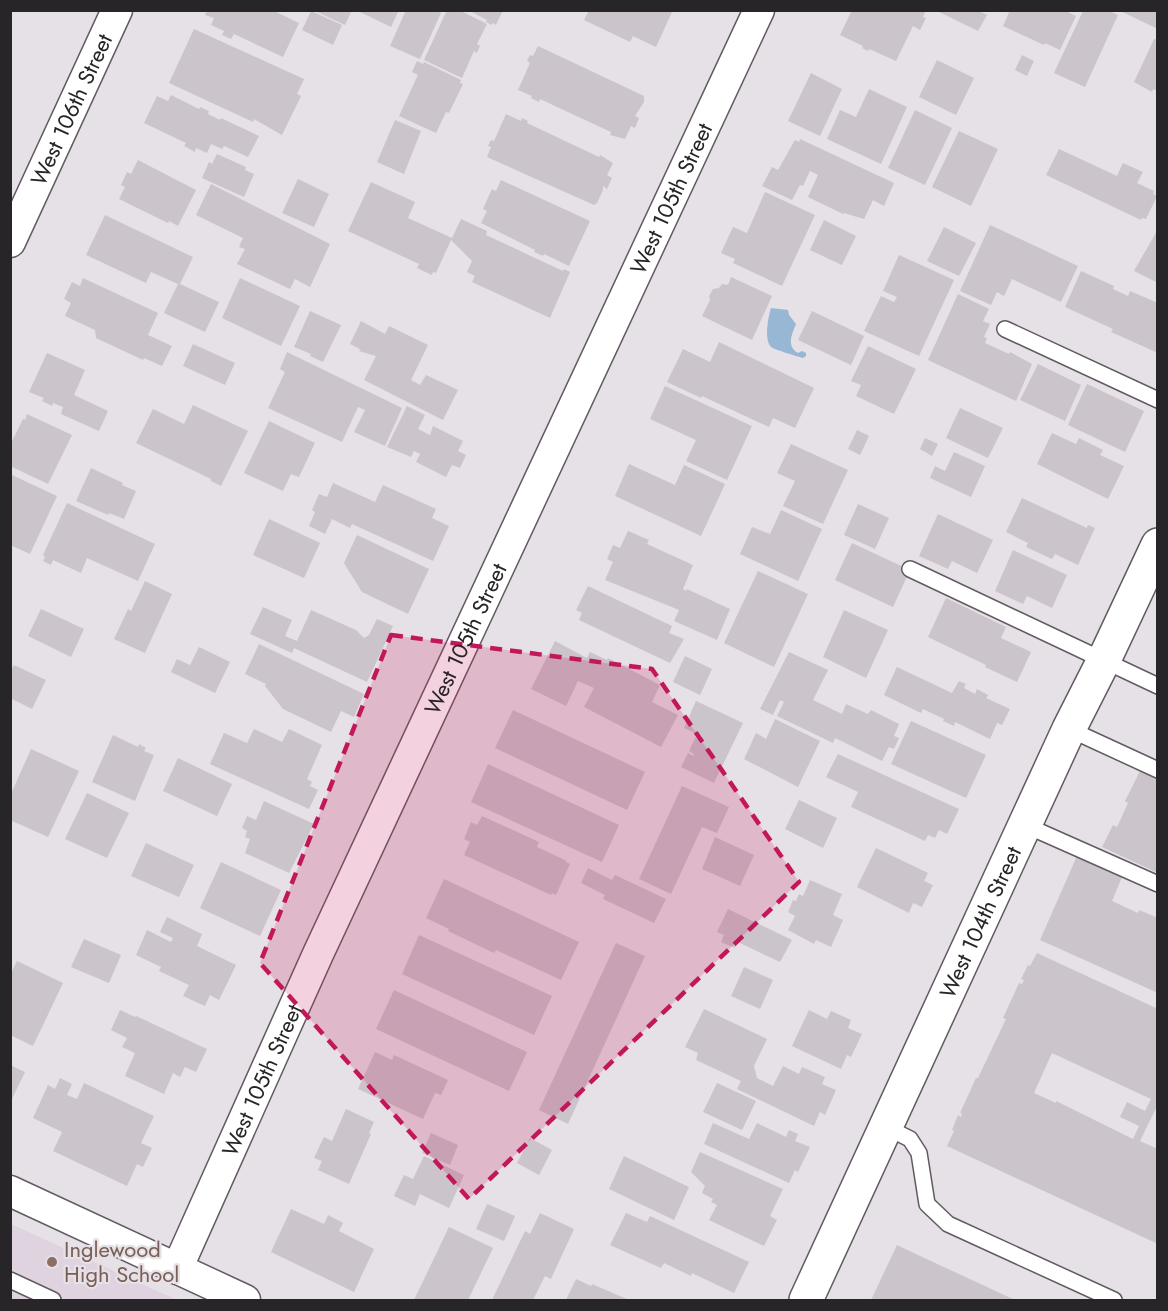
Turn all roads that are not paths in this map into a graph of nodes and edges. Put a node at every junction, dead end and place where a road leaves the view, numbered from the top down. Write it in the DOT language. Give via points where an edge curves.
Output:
graph roads {
  1 [pos="117,10"];
  2 [pos="759,10"];
  3 [pos="10,242"];
  4 [pos="1005,329"];
  5 [pos="1158,400"];
  6 [pos="1158,545"];
  7 [pos="910,569"];
  8 [pos="1104,660"];
  9 [pos="1158,686"];
  10 [pos="1069,729"];
  11 [pos="1158,770"];
  12 [pos="1025,825"];
  13 [pos="1158,884"];
  14 [pos="886,1127"];
  15 [pos="10,1191"];
  16 [pos="177,1269"];
  17 [pos="10,1280"];
  18 [pos="53,1300"];
  19 [pos="245,1300"];
  20 [pos="806,1300"];
  21 [pos="1114,1300"];
  1 -- 3 [label="street, West 106th Street"];
  2 -- 16 [label="street, West 105th Street" via="323,944"];
  4 -- 5 [label="lane"];
  6 -- 8 [label="street, West 104th Street"];
  7 -- 8 [label="lane"];
  8 -- 9 [label="lane"];
  8 -- 10 [label="street, West 104th Street"];
  10 -- 11 [label="lane"];
  10 -- 12 [label="street, West 104th Street"];
  12 -- 13 [label="lane"];
  12 -- 14 [label="street, West 104th Street"];
  14 -- 20 [label="street, West 104th Street"];
  14 -- 21 [label="lane" via="910,1139 919,1153 927,1204 948,1224"];
  15 -- 16 [label="street"];
  16 -- 19 [label="street"];
  17 -- 18 [label="lane"];
}
